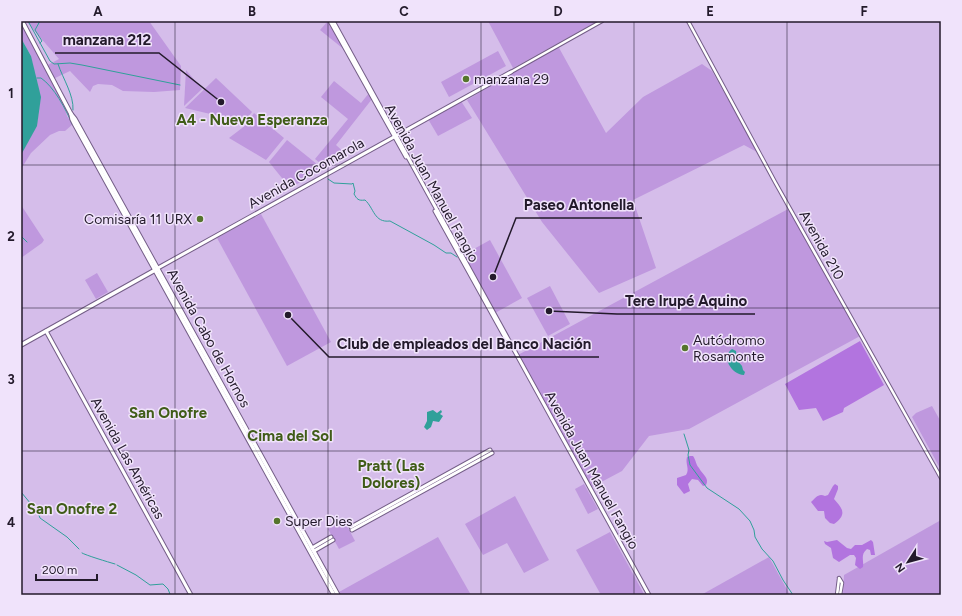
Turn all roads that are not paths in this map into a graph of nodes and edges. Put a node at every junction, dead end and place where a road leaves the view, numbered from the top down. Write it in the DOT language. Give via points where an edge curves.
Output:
graph roads {
  1 [pos="22,21"];
  2 [pos="330,21"];
  3 [pos="333,21"];
  4 [pos="602,21"];
  5 [pos="688,21"];
  6 [pos="511,72"];
  7 [pos="395,136"];
  8 [pos="156,269"];
  9 [pos="46,331"];
  10 [pos="21,345"];
  11 [pos="491,451"];
  12 [pos="941,478"];
  13 [pos="351,529"];
  14 [pos="332,539"];
  15 [pos="313,550"];
  16 [pos="191,595"];
  17 [pos="334,595"];
  18 [pos="338,595"];
  19 [pos="648,595"];
  20 [pos="837,595"];
  21 [pos="840,595"];
  1 -- 8 [label="main road, Avenida Cabo de Hornos"];
  2 -- 7 [label="main road, Avenida Juan Manuel Fangio"];
  3 -- 7 [label="main road, Avenida Juan Manuel Fangio"];
  4 -- 6 [label="street, Avenida Cocomarola"];
  5 -- 12 [label="street, Avenida 210"];
  6 -- 7 [label="main road, Avenida Cocomarola"];
  7 -- 8 [label="main road, Avenida Cocomarola"];
  7 -- 19 [label="main road, Avenida Juan Manuel Fangio"];
  8 -- 9 [label="main road, Avenida Cocomarola"];
  8 -- 15 [label="main road, Avenida Cabo de Hornos"];
  8 -- 17 [label="main road, Avenida Cabo de Hornos"];
  9 -- 10 [label="main road, Avenida Cocomarola"];
  9 -- 16 [label="main road, Avenida Las Américas"];
  11 -- 13 [label="main road"];
  14 -- 15 [label="main road"];
  15 -- 18 [label="main road, Avenida Cabo de Hornos"];
  20 -- 21 [label="street" via="839,578 842,583"];
}
